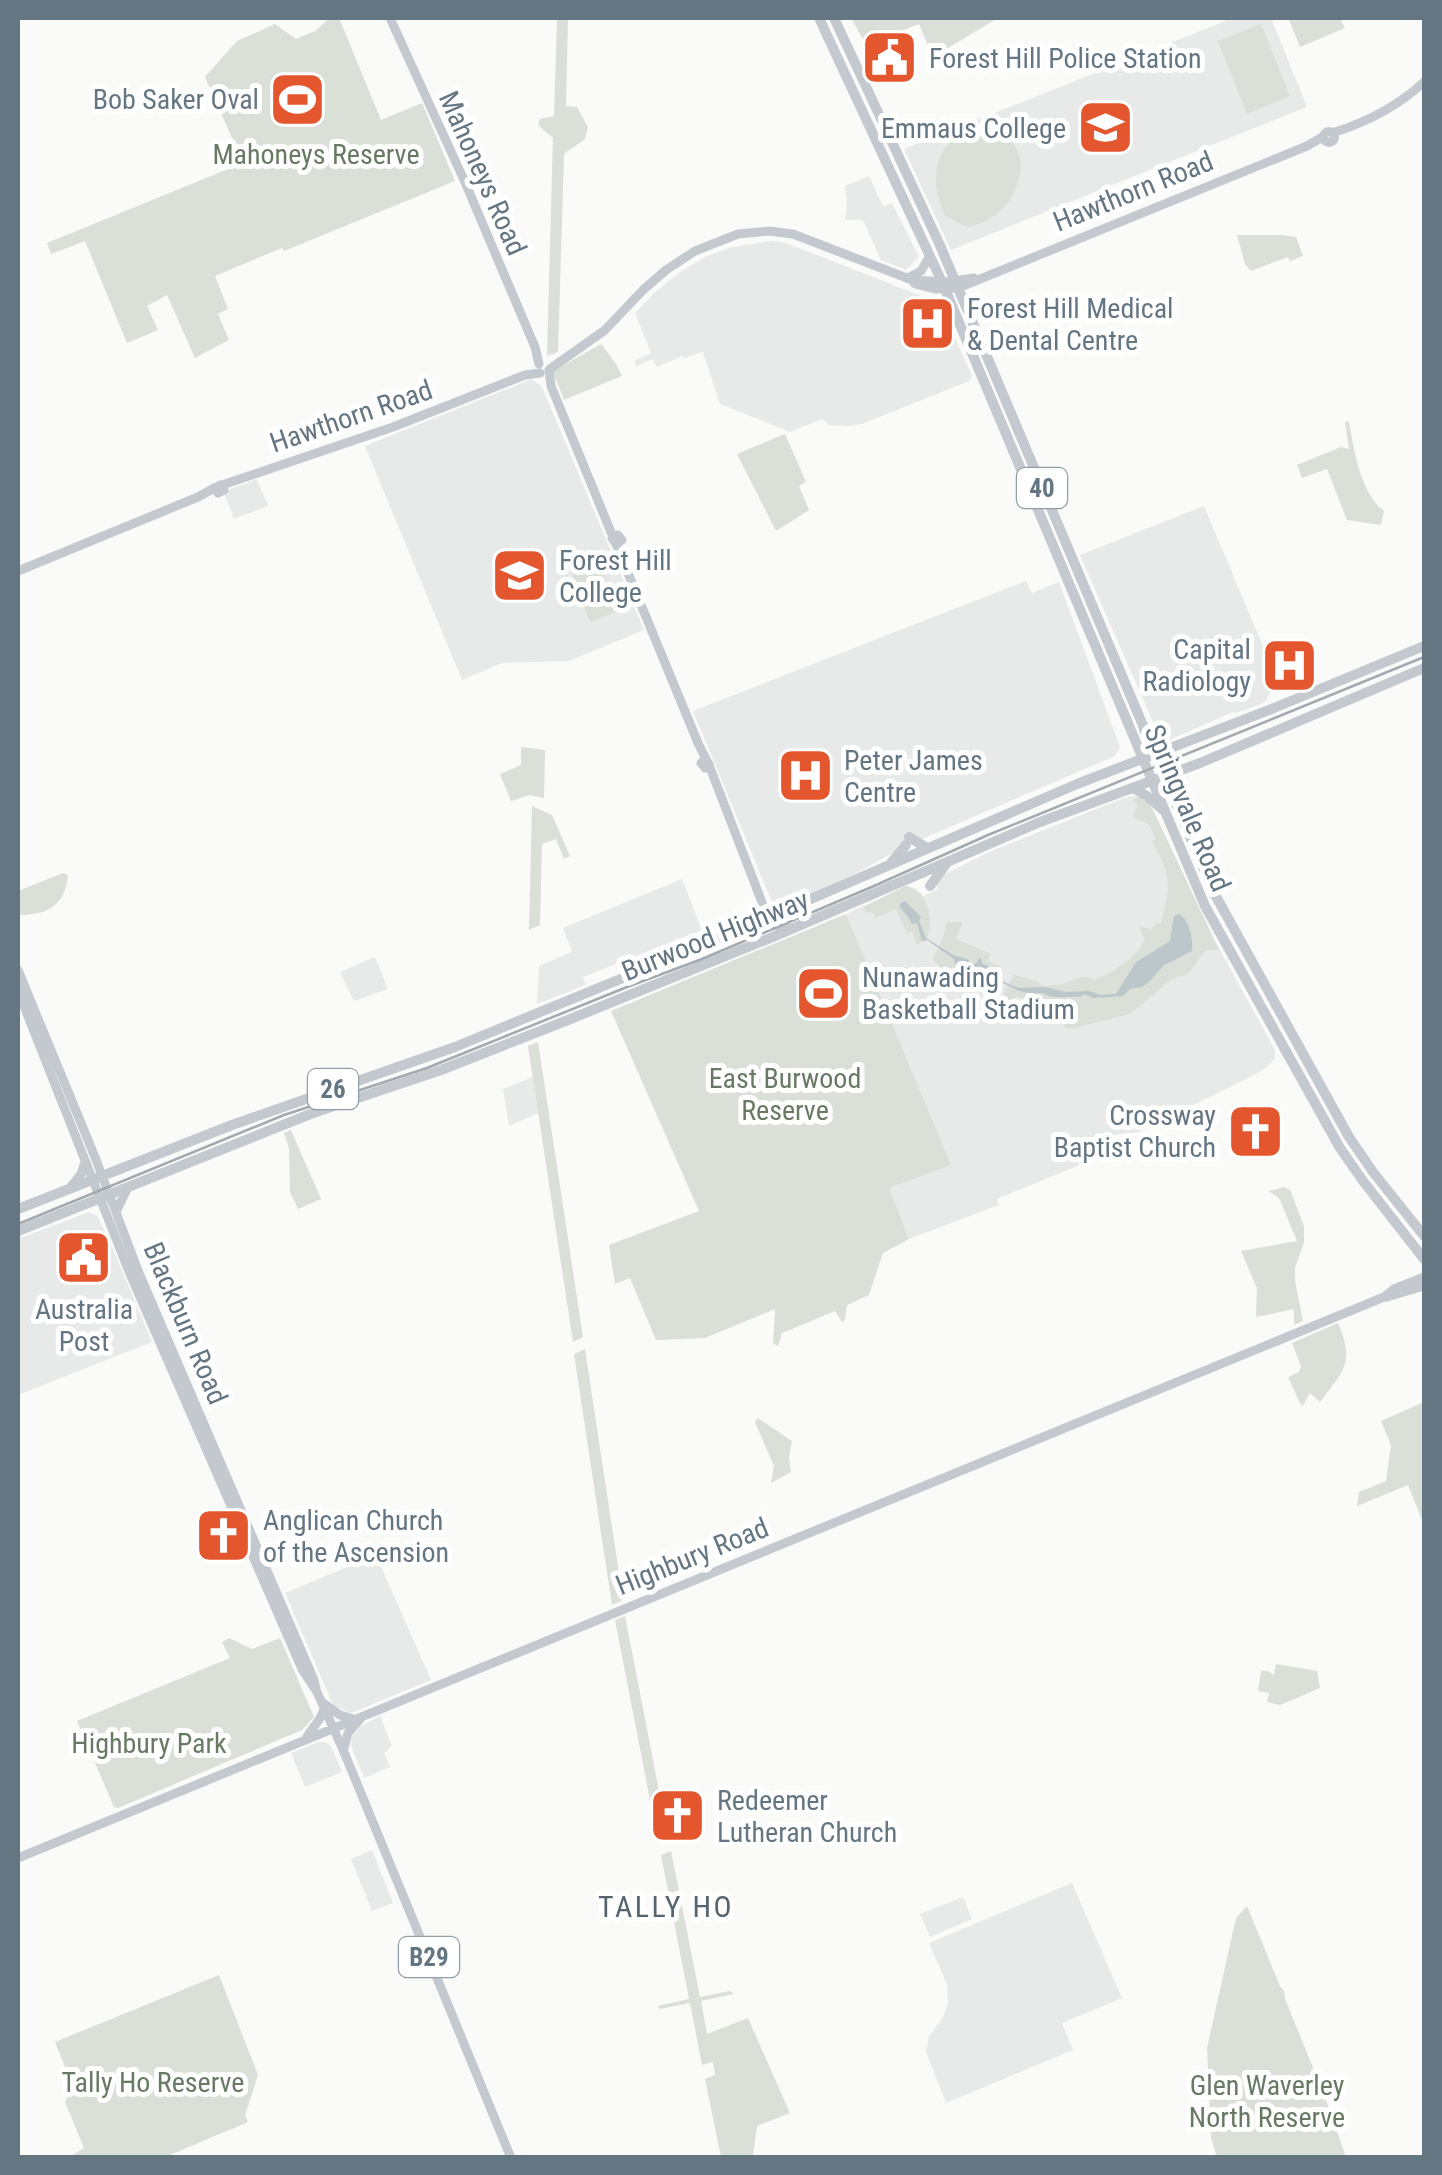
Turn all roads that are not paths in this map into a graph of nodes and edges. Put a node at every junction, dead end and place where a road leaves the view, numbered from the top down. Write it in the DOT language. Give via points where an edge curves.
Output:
graph roads {
  1 [pos="390,18"];
  2 [pos="819,18"];
  3 [pos="834,18"];
  4 [pos="1424,82"];
  5 [pos="930,256"];
  6 [pos="910,279"];
  7 [pos="957,284"];
  8 [pos="943,285"];
  9 [pos="544,367"];
  10 [pos="18,572"];
  11 [pos="1424,646"];
  12 [pos="1380,664"];
  13 [pos="1424,668"];
  14 [pos="1144,730"];
  15 [pos="1136,744"];
  16 [pos="1170,748"];
  17 [pos="1154,754"];
  18 [pos="1142,758"];
  19 [pos="1200,763"];
  20 [pos="1117,768"];
  21 [pos="1164,776"];
  22 [pos="1152,781"];
  23 [pos="1133,788"];
  24 [pos="1173,798"];
  25 [pos="1164,810"];
  26 [pos="927,848"];
  27 [pos="950,860"];
  28 [pos="888,867"];
  29 [pos="908,880"];
  30 [pos="1213,891"];
  31 [pos="1205,906"];
  32 [pos="772,916"];
  33 [pos="793,928"];
  34 [pos="18,970"];
  35 [pos="21,989"];
  36 [pos="592,990"];
  37 [pos="612,1002"];
  38 [pos="232,1126"];
  39 [pos="277,1127"];
  40 [pos="90,1159"];
  41 [pos="118,1170"];
  42 [pos="97,1178"];
  43 [pos="69,1189"];
  44 [pos="127,1189"];
  45 [pos="99,1200"];
  46 [pos="18,1210"];
  47 [pos="112,1216"];
  48 [pos="18,1231"];
  49 [pos="1424,1236"];
  50 [pos="1424,1258"];
  51 [pos="1421,1284"];
  52 [pos="321,1700"];
  53 [pos="358,1718"];
  54 [pos="334,1728"];
  55 [pos="312,1737"];
  56 [pos="345,1754"];
  57 [pos="18,1858"];
  58 [pos="511,2158"];
  1 -- 9 [label="main road, Mahoneys Road"];
  2 -- 5 [label="highway, Springvale Road / 40"];
  3 -- 7 [label="highway, Springvale Road / 40"];
  4 -- 7 [label="main road, Hawthorn Road" via="1378,116 1330,138"];
  5 -- 6 [label="main road"];
  5 -- 8 [label="highway, Springvale Road / 40"];
  6 -- 8 [label="main road, Hawthorn Road"];
  6 -- 9 [label="main road, Hawthorn Road" via="798,236 738,234 666,270 600,334"];
  7 -- 8 [label="main road, Hawthorn Road"];
  7 -- 14 [label="highway, Springvale Road / 40"];
  8 -- 15 [label="highway, Springvale Road / 40"];
  9 -- 10 [label="main road, Hawthorn Road" via="248,476"];
  9 -- 32 [label="main road, Mahoneys Road"];
  11 -- 12 [label="highway, Burwood Highway / 26"];
  12 -- 13 [label="highway" via="1389,674"];
  12 -- 16 [label="highway, Burwood Highway / 26"];
  13 -- 19 [label="highway, Burwood Highway / 26"];
  14 -- 16 [label="highway"];
  14 -- 17 [label="highway, Springvale Road / 40"];
  15 -- 18 [label="highway, Springvale Road / 40"];
  15 -- 20 [label="highway"];
  16 -- 17 [label="highway, Burwood Highway / 26"];
  17 -- 18 [label="highway, Burwood Highway / 26"];
  17 -- 21 [label="highway, Springvale Road / 40"];
  18 -- 20 [label="highway, Burwood Highway / 26"];
  18 -- 22 [label="highway, Springvale Road / 40"];
  19 -- 21 [label="highway, Burwood Highway / 26"];
  19 -- 24 [label="highway" via="1180,780"];
  20 -- 26 [label="highway, Burwood Highway / 26"];
  21 -- 22 [label="highway, Burwood Highway / 26"];
  21 -- 24 [label="highway, Springvale Road / 40"];
  22 -- 23 [label="highway, Burwood Highway / 26"];
  22 -- 25 [label="highway, Springvale Road / 40"];
  23 -- 25 [label="highway"];
  23 -- 27 [label="highway, Burwood Highway / 26"];
  24 -- 30 [label="highway, Springvale Road / 40"];
  25 -- 31 [label="highway, Springvale Road / 40"];
  26 -- 28 [label="highway, Burwood Highway / 26"];
  26 -- 28 [label="highway" via="908,841"];
  27 -- 29 [label="highway, Burwood Highway / 26"];
  27 -- 29 [label="highway" via="927,887"];
  28 -- 32 [label="highway, Burwood Highway / 26"];
  29 -- 33 [label="highway, Burwood Highway / 26"];
  30 -- 31 [label="highway"];
  30 -- 49 [label="highway, Springvale Road / 40" via="1349,1137"];
  31 -- 50 [label="highway, Springvale Road / 40" via="1340,1148"];
  32 -- 33 [label="main road" via="777,926"];
  32 -- 36 [label="highway, Burwood Highway / 26"];
  33 -- 37 [label="highway, Burwood Highway / 26"];
  34 -- 35 [label="main road, Blackburn Road / B29"];
  35 -- 40 [label="main road, Blackburn Road / B29"];
  36 -- 37 [label="highway" via="598,1000"];
  36 -- 38 [label="highway, Burwood Highway / 26"];
  37 -- 39 [label="highway, Burwood Highway / 26"];
  38 -- 39 [label="highway" via="240,1134"];
  38 -- 41 [label="highway, Burwood Highway / 26"];
  39 -- 44 [label="highway, Burwood Highway / 26"];
  40 -- 41 [label="main road"];
  40 -- 42 [label="main road, Blackburn Road / B29"];
  40 -- 43 [label="main road"];
  41 -- 42 [label="highway, Burwood Highway / 26"];
  42 -- 43 [label="highway, Burwood Highway / 26"];
  42 -- 45 [label="main road, Blackburn Road / B29"];
  43 -- 46 [label="highway, Burwood Highway / 26"];
  44 -- 45 [label="highway, Burwood Highway / 26"];
  44 -- 47 [label="main road"];
  45 -- 47 [label="main road, Blackburn Road / B29"];
  45 -- 47 [label="main road"];
  45 -- 48 [label="highway, Burwood Highway / 26"];
  47 -- 52 [label="main road, Blackburn Road / B29"];
  50 -- 51 [label="main road"];
  51 -- 53 [label="main road, Highbury Road"];
  52 -- 53 [label="main road" via="340,1715"];
  52 -- 54 [label="main road, Blackburn Road / B29"];
  52 -- 55 [label="main road"];
  53 -- 54 [label="main road, Highbury Road"];
  53 -- 56 [label="main road"];
  54 -- 55 [label="main road, Highbury Road"];
  54 -- 56 [label="main road, Blackburn Road / B29"];
  55 -- 56 [label="main road" via="335,1743"];
  55 -- 57 [label="main road, Highbury Road"];
  56 -- 58 [label="main road, Blackburn Road / B29"];
}
